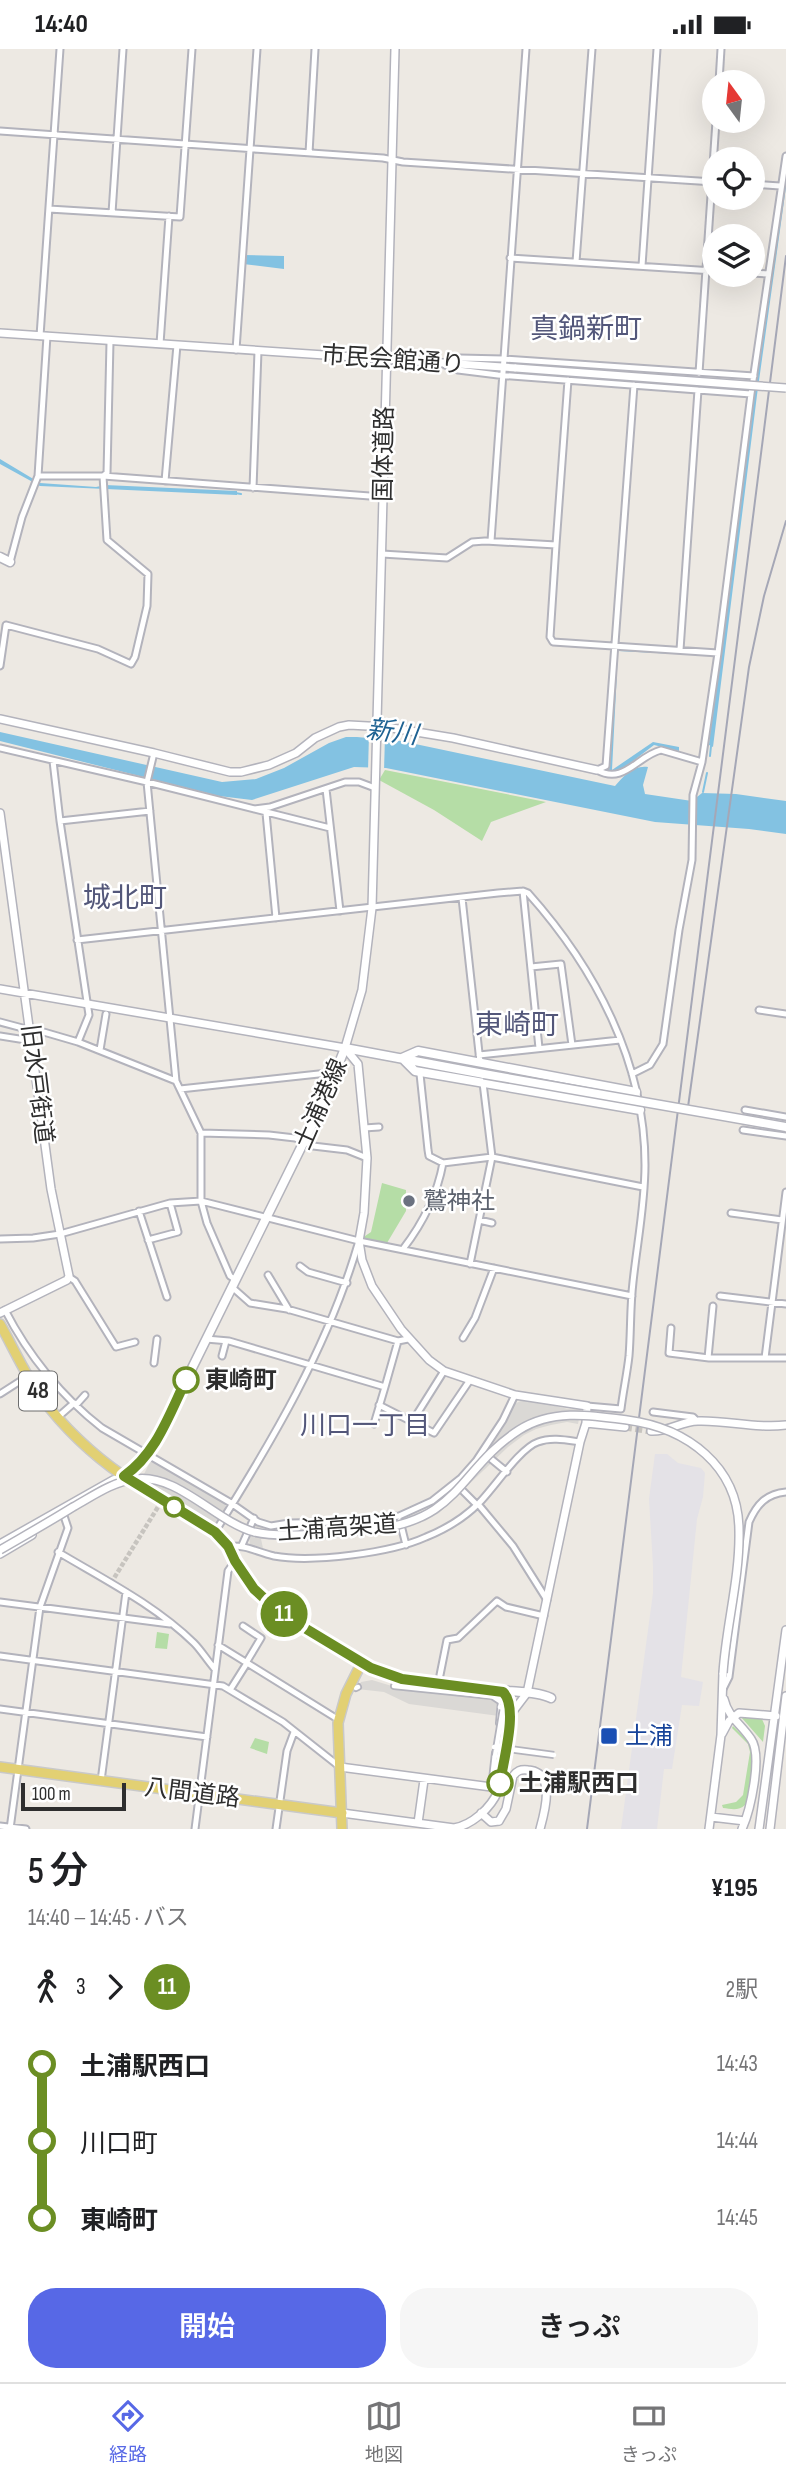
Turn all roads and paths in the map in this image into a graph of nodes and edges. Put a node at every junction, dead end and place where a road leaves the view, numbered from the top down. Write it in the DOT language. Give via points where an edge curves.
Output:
graph roads {
  1 [pos="60,49"];
  2 [pos="124,49"];
  3 [pos="192,49"];
  4 [pos="257,49"];
  5 [pos="315,49"];
  6 [pos="395,49"];
  7 [pos="526,49"];
  8 [pos="592,49"];
  9 [pos="657,49"];
  10 [pos="721,49"];
  11 [pos="720,70"];
  12 [pos="0,131"];
  13 [pos="54,135"];
  14 [pos="117,140"];
  15 [pos="186,144"];
  16 [pos="250,149"];
  17 [pos="309,153"];
  18 [pos="786,156"];
  19 [pos="392,160"];
  20 [pos="517,170"];
  21 [pos="582,174"];
  22 [pos="648,178"];
  23 [pos="702,181"];
  24 [pos="765,185"];
  25 [pos="780,186"];
  26 [pos="49,209"];
  27 [pos="112,213"];
  28 [pos="169,216"];
  29 [pos="510,258"];
  30 [pos="576,262"];
  31 [pos="642,266"];
  32 [pos="702,270"];
  33 [pos="765,274"];
  34 [pos="768,274"];
  35 [pos="709,287"];
  36 [pos="0,333"];
  37 [pos="43,336"];
  38 [pos="110,342"];
  39 [pos="160,344"];
  40 [pos="177,345"];
  41 [pos="236,350"];
  42 [pos="258,351"];
  43 [pos="387,360"];
  44 [pos="503,367"];
  45 [pos="699,373"];
  46 [pos="754,376"];
  47 [pos="568,380"];
  48 [pos="634,385"];
  49 [pos="786,388"];
  50 [pos="698,390"];
  51 [pos="751,394"];
  52 [pos="38,476"];
  53 [pos="103,477"];
  54 [pos="165,481"];
  55 [pos="253,488"];
  56 [pos="383,497"];
  57 [pos="491,541"];
  58 [pos="556,545"];
  59 [pos="382,554"];
  60 [pos="0,557"];
  61 [pos="10,562"];
  62 [pos="3,624"];
  63 [pos="614,647"];
  64 [pos="680,650"];
  65 [pos="718,653"];
  66 [pos="0,666"];
  67 [pos="0,719"];
  68 [pos="378,730"];
  69 [pos="0,748"];
  70 [pos="154,753"];
  71 [pos="53,761"];
  72 [pos="702,762"];
  73 [pos="597,770"];
  74 [pos="147,782"];
  75 [pos="375,788"];
  76 [pos="326,789"];
  77 [pos="252,810"];
  78 [pos="150,811"];
  79 [pos="0,813"];
  80 [pos="266,813"];
  81 [pos="60,821"];
  82 [pos="330,828"];
  83 [pos="0,877"];
  84 [pos="10,877"];
  85 [pos="523,891"];
  86 [pos="462,898"];
  87 [pos="372,908"];
  88 [pos="340,911"];
  89 [pos="275,918"];
  90 [pos="162,929"];
  91 [pos="76,940"];
  92 [pos="531,967"];
  93 [pos="0,989"];
  94 [pos="26,994"];
  95 [pos="88,1006"];
  96 [pos="759,1010"];
  97 [pos="106,1014"];
  98 [pos="786,1014"];
  99 [pos="169,1019"];
  100 [pos="0,1022"];
  101 [pos="30,1029"];
  102 [pos="0,1036"];
  103 [pos="620,1040"];
  104 [pos="32,1041"];
  105 [pos="78,1042"];
  106 [pos="572,1045"];
  107 [pos="345,1048"];
  108 [pos="539,1048"];
  109 [pos="100,1050"];
  110 [pos="402,1058"];
  111 [pos="479,1058"];
  112 [pos="337,1072"];
  113 [pos="420,1074"];
  114 [pos="632,1074"];
  115 [pos="176,1081"];
  116 [pos="483,1083"];
  117 [pos="180,1089"];
  118 [pos="636,1092"];
  119 [pos="640,1110"];
  120 [pos="745,1110"];
  121 [pos="786,1117"];
  122 [pos="379,1127"];
  123 [pos="786,1127"];
  124 [pos="364,1128"];
  125 [pos="743,1129"];
  126 [pos="201,1133"];
  127 [pos="786,1136"];
  128 [pos="304,1143"];
  129 [pos="492,1157"];
  130 [pos="368,1159"];
  131 [pos="443,1163"];
  132 [pos="643,1187"];
  133 [pos="786,1192"];
  134 [pos="201,1201"];
  135 [pos="170,1203"];
  136 [pos="139,1211"];
  137 [pos="731,1213"];
  138 [pos="267,1217"];
  139 [pos="479,1220"];
  140 [pos="782,1220"];
  141 [pos="492,1223"];
  142 [pos="60,1234"];
  143 [pos="0,1239"];
  144 [pos="148,1240"];
  145 [pos="359,1241"];
  146 [pos="403,1249"];
  147 [pos="470,1264"];
  148 [pos="300,1266"];
  149 [pos="494,1268"];
  150 [pos="268,1275"];
  151 [pos="69,1277"];
  152 [pos="346,1283"];
  153 [pos="234,1284"];
  154 [pos="632,1296"];
  155 [pos="720,1296"];
  156 [pos="167,1297"];
  157 [pos="772,1302"];
  158 [pos="786,1304"];
  159 [pos="713,1306"];
  160 [pos="289,1310"];
  161 [pos="2,1312"];
  162 [pos="331,1321"];
  163 [pos="0,1324"];
  164 [pos="671,1328"];
  165 [pos="129,1335"];
  166 [pos="463,1338"];
  167 [pos="157,1339"];
  168 [pos="206,1339"];
  169 [pos="408,1339"];
  170 [pos="226,1341"];
  171 [pos="398,1341"];
  172 [pos="222,1356"];
  173 [pos="708,1358"];
  174 [pos="765,1358"];
  175 [pos="786,1358"];
  176 [pos="154,1363"];
  177 [pos="309,1366"];
  178 [pos="444,1371"];
  179 [pos="28,1376"];
  180 [pos="470,1380"];
  181 [pos="384,1387"];
  182 [pos="0,1394"];
  183 [pos="85,1395"];
  184 [pos="515,1395"];
  185 [pos="75,1404"];
  186 [pos="379,1405"];
  187 [pos="587,1406"];
  188 [pos="653,1412"];
  189 [pos="58,1417"];
  190 [pos="697,1421"];
  191 [pos="412,1422"];
  192 [pos="586,1423"];
  193 [pos="374,1424"];
  194 [pos="786,1425"];
  195 [pos="625,1427"];
  196 [pos="651,1431"];
  197 [pos="580,1442"];
  198 [pos="482,1451"];
  199 [pos="148,1455"];
  200 [pos="507,1472"];
  201 [pos="124,1476"];
  202 [pos="455,1482"];
  203 [pos="786,1492"];
  204 [pos="231,1503"];
  205 [pos="478,1504"];
  206 [pos="64,1516"];
  207 [pos="399,1516"];
  208 [pos="254,1518"];
  209 [pos="215,1532"];
  210 [pos="0,1543"];
  211 [pos="242,1545"];
  212 [pos="406,1545"];
  213 [pos="228,1546"];
  214 [pos="0,1552"];
  215 [pos="58,1552"];
  216 [pos="235,1561"];
  217 [pos="125,1592"];
  218 [pos="547,1600"];
  219 [pos="0,1602"];
  220 [pos="40,1607"];
  221 [pos="544,1616"];
  222 [pos="122,1618"];
  223 [pos="171,1624"];
  224 [pos="243,1626"];
  225 [pos="786,1630"];
  226 [pos="218,1645"];
  227 [pos="0,1656"];
  228 [pos="33,1660"];
  229 [pos="246,1663"];
  230 [pos="362,1663"];
  231 [pos="214,1668"];
  232 [pos="115,1671"];
  233 [pos="440,1675"];
  234 [pos="213,1684"];
  235 [pos="394,1686"];
  236 [pos="498,1689"];
  237 [pos="723,1689"];
  238 [pos="230,1690"];
  239 [pos="527,1693"];
  240 [pos="786,1696"];
  241 [pos="551,1698"];
  242 [pos="499,1707"];
  243 [pos="0,1709"];
  244 [pos="26,1712"];
  245 [pos="511,1714"];
  246 [pos="774,1716"];
  247 [pos="783,1716"];
  248 [pos="732,1717"];
  249 [pos="339,1720"];
  250 [pos="108,1723"];
  251 [pos="294,1732"];
  252 [pos="721,1735"];
  253 [pos="207,1737"];
  254 [pos="496,1748"];
  255 [pos="554,1755"];
  256 [pos="495,1756"];
  257 [pos="0,1767"];
  258 [pos="340,1767"];
  259 [pos="18,1770"];
  260 [pos="765,1778"];
  261 [pos="776,1779"];
  262 [pos="424,1780"];
  263 [pos="492,1780"];
  264 [pos="786,1780"];
  265 [pos="101,1781"];
  266 [pos="499,1789"];
  267 [pos="199,1794"];
  268 [pos="279,1804"];
  269 [pos="342,1813"];
  270 [pos="481,1813"];
  271 [pos="711,1817"];
  272 [pos="499,1821"];
  273 [pos="744,1825"];
  274 [pos="0,1826"];
  275 [pos="418,1826"];
  276 [pos="10,1828"];
  277 [pos="454,1828"];
  278 [pos="26,1829"];
  279 [pos="194,1829"];
  280 [pos="276,1829"];
  281 [pos="342,1829"];
  282 [pos="465,1829"];
  283 [pos="507,1829"];
  284 [pos="540,1829"];
  285 [pos="709,1829"];
  286 [pos="759,1829"];
  287 [pos="770,1829"];
  1 -- 13 [label="street"];
  2 -- 14 [label="street"];
  3 -- 15 [label="street"];
  4 -- 16 [label="street"];
  5 -- 17 [label="street"];
  6 -- 19 [label="street, 国体道路"];
  7 -- 20 [label="street"];
  8 -- 21 [label="street"];
  9 -- 22 [label="street"];
  10 -- 11 [label="street"];
  12 -- 13 [label="street"];
  13 -- 14 [label="street"];
  13 -- 26 [label="street"];
  14 -- 15 [label="street"];
  14 -- 27 [label="street"];
  15 -- 16 [label="street"];
  15 -- 28 [label="street" via="180,217"];
  16 -- 17 [label="street"];
  16 -- 41 [label="street"];
  17 -- 19 [label="street"];
  18 -- 25 [label="street"];
  19 -- 20 [label="street"];
  19 -- 43 [label="street, 国体道路"];
  20 -- 21 [label="street"];
  20 -- 29 [label="street"];
  21 -- 22 [label="street"];
  21 -- 30 [label="street"];
  22 -- 23 [label="street"];
  22 -- 31 [label="street"];
  24 -- 25 [label="street"];
  25 -- 34 [label="street"];
  26 -- 27 [label="street"];
  26 -- 37 [label="street"];
  27 -- 28 [label="street"];
  28 -- 39 [label="street"];
  29 -- 30 [label="street"];
  29 -- 44 [label="street"];
  30 -- 31 [label="street"];
  31 -- 32 [label="street"];
  33 -- 34 [label="street"];
  34 -- 46 [label="street"];
  35 -- 45 [label="street"];
  36 -- 37 [label="street, 市民会館通り"];
  37 -- 38 [label="street, 市民会館通り"];
  37 -- 52 [label="street"];
  38 -- 39 [label="street, 市民会館通り"];
  38 -- 53 [label="street" via="107,473"];
  39 -- 40 [label="street, 市民会館通り"];
  40 -- 41 [label="street, 市民会館通り"];
  40 -- 54 [label="street"];
  41 -- 42 [label="street, 市民会館通り"];
  42 -- 43 [label="street, 市民会館通り"];
  42 -- 55 [label="street"];
  43 -- 44 [label="street, 市民会館通り"];
  43 -- 56 [label="street, 国体道路"];
  44 -- 45 [label="street"];
  44 -- 47 [label="street"];
  44 -- 49 [label="street, 市民会館通り, bridge"];
  44 -- 57 [label="street"];
  45 -- 46 [label="street"];
  46 -- 51 [label="street"];
  47 -- 48 [label="street"];
  47 -- 58 [label="street"];
  48 -- 50 [label="street"];
  48 -- 63 [label="street"];
  50 -- 51 [label="street"];
  50 -- 64 [label="street"];
  51 -- 65 [label="street"];
  52 -- 53 [label="street"];
  52 -- 61 [label="street"];
  53 -- 54 [label="street"];
  53 -- 62 [label="street" via="107,540 148,574 147,606 131,664 98,649"];
  54 -- 55 [label="street"];
  55 -- 56 [label="street"];
  56 -- 59 [label="street, 国体道路"];
  57 -- 58 [label="street"];
  57 -- 59 [label="street" via="472,542 447,558"];
  58 -- 63 [label="street" via="550,640"];
  59 -- 68 [label="street, 国体道路"];
  60 -- 61 [label="main road"];
  62 -- 66 [label="street"];
  63 -- 64 [label="street"];
  63 -- 73 [label="street" via="606,766"];
  64 -- 65 [label="street"];
  65 -- 72 [label="street"];
  67 -- 70 [label="street"];
  68 -- 70 [label="street" via="339,727 284,759 241,772 219,771"];
  68 -- 73 [label="street" via="453,738"];
  68 -- 75 [label="street, 国体道路"];
  69 -- 71 [label="street"];
  70 -- 74 [label="street"];
  71 -- 74 [label="street"];
  71 -- 81 [label="street"];
  72 -- 73 [label="street" via="661,750 620,775"];
  72 -- 114 [label="street" via="694,795 692,860 663,1044 650,1065"];
  74 -- 77 [label="street"];
  74 -- 78 [label="street"];
  75 -- 76 [label="street" via="353,781"];
  75 -- 87 [label="street, 国体道路"];
  76 -- 77 [label="street"];
  76 -- 82 [label="street"];
  77 -- 80 [label="street"];
  78 -- 81 [label="street"];
  78 -- 90 [label="street"];
  79 -- 84 [label="street, 旧水戸街道"];
  80 -- 82 [label="street"];
  80 -- 89 [label="street"];
  81 -- 91 [label="street"];
  82 -- 88 [label="street"];
  83 -- 84 [label="street"];
  84 -- 94 [label="street, 旧水戸街道"];
  85 -- 86 [label="street"];
  85 -- 92 [label="street"];
  85 -- 103 [label="street" via="581,959"];
  86 -- 87 [label="street"];
  86 -- 111 [label="street"];
  87 -- 88 [label="street"];
  87 -- 107 [label="street, 国体道路" via="365,974"];
  88 -- 89 [label="street"];
  89 -- 90 [label="street"];
  90 -- 91 [label="street"];
  90 -- 99 [label="street"];
  91 -- 95 [label="street"];
  92 -- 106 [label="street" via="561,964"];
  92 -- 108 [label="street"];
  93 -- 94 [label="street"];
  94 -- 95 [label="street"];
  94 -- 101 [label="street, 旧水戸街道"];
  95 -- 99 [label="street"];
  95 -- 105 [label="street"];
  96 -- 98 [label="street"];
  97 -- 109 [label="street"];
  99 -- 107 [label="street"];
  99 -- 115 [label="street"];
  100 -- 101 [label="street"];
  101 -- 104 [label="street, 旧水戸街道"];
  101 -- 105 [label="street"];
  102 -- 104 [label="street"];
  103 -- 106 [label="street"];
  103 -- 114 [label="street"];
  104 -- 142 [label="street, 旧水戸街道"];
  105 -- 109 [label="street"];
  106 -- 108 [label="street"];
  107 -- 110 [label="main road, 土浦港線"];
  107 -- 112 [label="main road, 土浦港線"];
  107 -- 124 [label="street" via="358,1064"];
  108 -- 111 [label="street"];
  109 -- 115 [label="street"];
  110 -- 111 [label="main road" via="418,1051"];
  110 -- 116 [label="main road" via="415,1071"];
  110 -- 123 [label="main road, 土浦港線, bridge"];
  111 -- 118 [label="main road"];
  112 -- 117 [label="street"];
  112 -- 128 [label="main road, 土浦港線"];
  113 -- 131 [label="street" via="429,1156"];
  114 -- 118 [label="street"];
  115 -- 117 [label="street"];
  116 -- 119 [label="main road"];
  116 -- 129 [label="street"];
  117 -- 126 [label="street"];
  118 -- 119 [label="street"];
  119 -- 132 [label="street" via="645,1146"];
  120 -- 121 [label="street"];
  122 -- 124 [label="street"];
  124 -- 130 [label="street"];
  125 -- 127 [label="street"];
  126 -- 128 [label="street" via="268,1135"];
  126 -- 134 [label="street"];
  128 -- 130 [label="street" via="347,1150"];
  128 -- 138 [label="main road, 土浦港線"];
  129 -- 131 [label="street"];
  129 -- 132 [label="street"];
  129 -- 139 [label="street"];
  130 -- 145 [label="street"];
  131 -- 146 [label="street" via="432,1203"];
  132 -- 154 [label="street"];
  133 -- 140 [label="street"];
  134 -- 135 [label="street"];
  134 -- 138 [label="street"];
  134 -- 153 [label="street"];
  135 -- 136 [label="street"];
  135 -- 144 [label="street" via="178,1233"];
  136 -- 142 [label="street"];
  136 -- 144 [label="street"];
  137 -- 140 [label="street"];
  138 -- 145 [label="street"];
  138 -- 153 [label="main road, 土浦港線"];
  139 -- 141 [label="street"];
  139 -- 147 [label="street"];
  140 -- 157 [label="street"];
  142 -- 143 [label="street"];
  142 -- 151 [label="street, 旧水戸街道"];
  144 -- 156 [label="street"];
  145 -- 146 [label="street"];
  145 -- 152 [label="street"];
  145 -- 169 [label="street" via="372,1286"];
  146 -- 147 [label="street"];
  147 -- 149 [label="street"];
  148 -- 152 [label="street"];
  149 -- 154 [label="street"];
  149 -- 166 [label="street"];
  150 -- 160 [label="street"];
  151 -- 161 [label="street"];
  151 -- 165 [label="street" via="116,1347 134,1342"];
  152 -- 162 [label="street"];
  153 -- 160 [label="street" via="250,1303"];
  153 -- 168 [label="main road, 土浦港線"];
  154 -- 187 [label="street" via="621,1409"];
  155 -- 157 [label="street"];
  157 -- 158 [label="street"];
  157 -- 174 [label="street"];
  159 -- 173 [label="street"];
  160 -- 162 [label="street"];
  161 -- 185 [label="street"];
  162 -- 171 [label="street"];
  162 -- 177 [label="street"];
  163 -- 179 [label="main road, 48"];
  164 -- 173 [label="street" via="668,1353"];
  167 -- 176 [label="street"];
  168 -- 170 [label="street"];
  168 -- 199 [label="main road, 土浦港線"];
  169 -- 171 [label="street"];
  169 -- 178 [label="street"];
  170 -- 172 [label="street"];
  170 -- 177 [label="street"];
  171 -- 181 [label="street"];
  173 -- 174 [label="street"];
  174 -- 175 [label="street"];
  177 -- 181 [label="street"];
  177 -- 204 [label="street" via="292,1404"];
  178 -- 180 [label="street"];
  178 -- 191 [label="street"];
  179 -- 182 [label="street"];
  179 -- 189 [label="main road, 48"];
  180 -- 184 [label="street"];
  180 -- 191 [label="street" via="433,1433"];
  181 -- 186 [label="street"];
  183 -- 185 [label="street"];
  184 -- 187 [label="street"];
  184 -- 198 [label="street"];
  185 -- 189 [label="street"];
  185 -- 199 [label="street" via="102,1428"];
  186 -- 191 [label="street"];
  186 -- 193 [label="street"];
  187 -- 192 [label="street"];
  188 -- 190 [label="street"];
  189 -- 201 [label="main road, 48"];
  190 -- 194 [label="street"];
  190 -- 196 [label="street" via="664,1432"];
  192 -- 195 [label="street"];
  192 -- 197 [label="street"];
  197 -- 200 [label="street" via="538,1441 528,1446"];
  197 -- 218 [label="street"];
  198 -- 200 [label="street"];
  198 -- 202 [label="street"];
  199 -- 201 [label="main road, 土浦港線"];
  199 -- 204 [label="street"];
  200 -- 205 [label="street"];
  201 -- 206 [label="street"];
  201 -- 209 [label="main road, 48"];
  201 -- 210 [label="street"];
  202 -- 205 [label="street"];
  202 -- 207 [label="street" via="432,1501"];
  203 -- 237 [label="street" via="766,1497 749,1522 729,1677"];
  204 -- 208 [label="street"];
  204 -- 209 [label="street"];
  205 -- 212 [label="street" via="456,1523"];
  205 -- 218 [label="street" via="513,1546"];
  206 -- 214 [label="street"];
  206 -- 215 [label="street" via="68,1528"];
  207 -- 208 [label="street" via="271,1526"];
  207 -- 212 [label="street"];
  208 -- 211 [label="street"];
  209 -- 213 [label="main road, 48"];
  211 -- 212 [label="street" via="276,1556 301,1557"];
  211 -- 213 [label="street"];
  213 -- 216 [label="main road, 48"];
  214 -- 237 [label="street, 土浦高架道, bridge" via="110,1486 137,1478 164,1483 261,1533 391,1526 437,1509 505,1441 533,1422 568,1415 636,1421 675,1433 702,1449 723,1474 734,1499 739,1542"];
  215 -- 217 [label="street"];
  215 -- 220 [label="street"];
  216 -- 226 [label="street" via="228,1571"];
  216 -- 230 [label="main road, 48" via="266,1600"];
  217 -- 222 [label="street"];
  217 -- 223 [label="street"];
  218 -- 221 [label="street"];
  219 -- 220 [label="street"];
  220 -- 222 [label="street"];
  220 -- 228 [label="street"];
  221 -- 233 [label="street" via="497,1601 458,1638 447,1640"];
  221 -- 239 [label="street"];
  222 -- 223 [label="street"];
  222 -- 232 [label="street"];
  223 -- 231 [label="street"];
  224 -- 229 [label="street" via="261,1638"];
  225 -- 246 [label="street"];
  226 -- 229 [label="street"];
  226 -- 231 [label="street"];
  227 -- 228 [label="street"];
  228 -- 232 [label="street"];
  228 -- 244 [label="street"];
  229 -- 238 [label="street"];
  229 -- 249 [label="street"];
  230 -- 236 [label="main road" via="402,1679"];
  230 -- 249 [label="main road"];
  231 -- 234 [label="street"];
  232 -- 234 [label="street"];
  232 -- 250 [label="street"];
  234 -- 238 [label="street"];
  234 -- 253 [label="street"];
  235 -- 256 [label="street" via="492,1696 501,1702"];
  236 -- 239 [label="main road"];
  236 -- 245 [label="street" via="508,1697"];
  237 -- 248 [label="street"];
  237 -- 252 [label="street, 土浦高架道"];
  238 -- 251 [label="street"];
  239 -- 241 [label="main road"];
  239 -- 245 [label="street"];
  240 -- 247 [label="street"];
  242 -- 254 [label="street, bridge" via="503,1707"];
  243 -- 244 [label="street"];
  244 -- 250 [label="street"];
  244 -- 259 [label="street"];
  245 -- 266 [label="street"];
  246 -- 247 [label="street"];
  246 -- 248 [label="street" via="742,1713"];
  246 -- 260 [label="street"];
  247 -- 261 [label="street"];
  248 -- 252 [label="street"];
  248 -- 273 [label="street" via="756,1750"];
  249 -- 258 [label="main road"];
  250 -- 253 [label="street"];
  250 -- 265 [label="street"];
  251 -- 258 [label="street"];
  251 -- 268 [label="street"];
  252 -- 271 [label="street, 土浦高架道"];
  253 -- 267 [label="street"];
  254 -- 255 [label="street, bridge"];
  254 -- 256 [label="street, bridge"];
  256 -- 263 [label="street"];
  257 -- 259 [label="main road, 八間道路"];
  258 -- 262 [label="street"];
  258 -- 269 [label="main road"];
  259 -- 265 [label="main road, 八間道路"];
  259 -- 276 [label="street"];
  260 -- 261 [label="street"];
  260 -- 286 [label="street"];
  261 -- 264 [label="street"];
  261 -- 287 [label="street"];
  262 -- 266 [label="street"];
  262 -- 275 [label="street"];
  265 -- 267 [label="main road, 八間道路"];
  266 -- 270 [label="street"];
  267 -- 268 [label="main road, 八間道路"];
  267 -- 279 [label="street"];
  268 -- 269 [label="main road, 八間道路"];
  268 -- 280 [label="street"];
  269 -- 275 [label="street"];
  269 -- 281 [label="main road"];
  270 -- 272 [label="street" via="491,1822"];
  270 -- 277 [label="street"];
  271 -- 273 [label="street"];
  271 -- 285 [label="street, 土浦高架道"];
  272 -- 283 [label="street"];
  272 -- 284 [label="street" via="513,1776 523,1769 536,1771 546,1790"];
  274 -- 276 [label="street"];
  275 -- 277 [label="street"];
  276 -- 278 [label="street"];
  277 -- 282 [label="street"];
}
